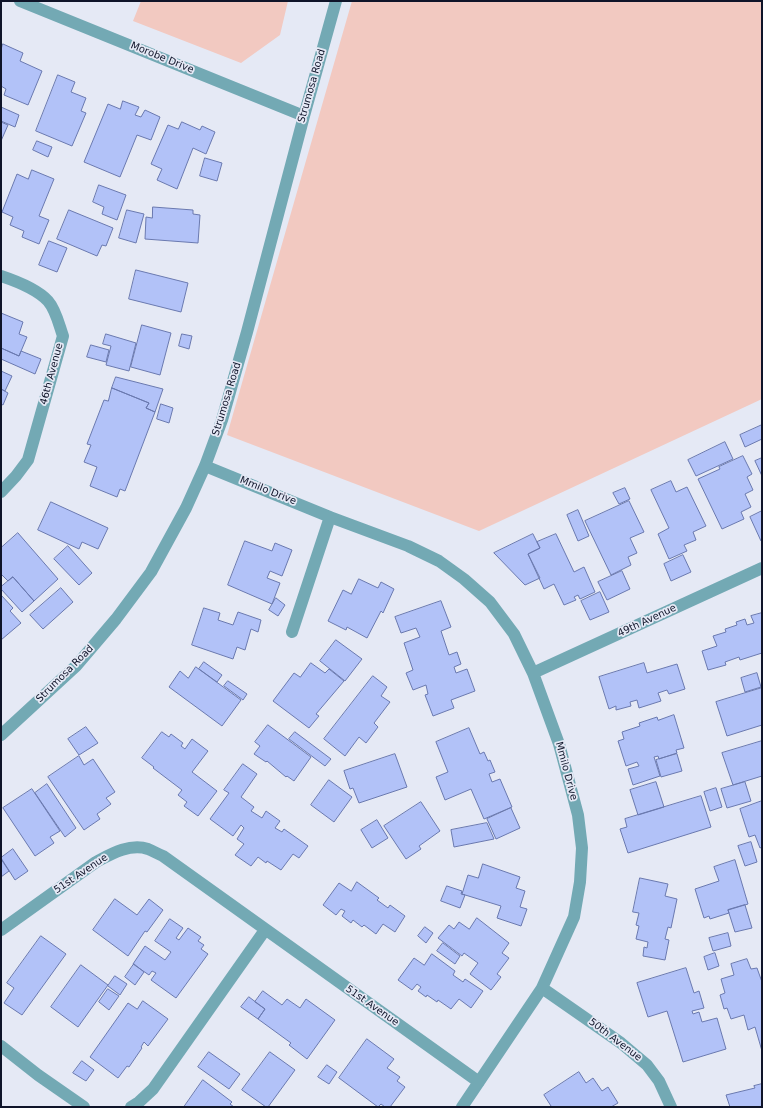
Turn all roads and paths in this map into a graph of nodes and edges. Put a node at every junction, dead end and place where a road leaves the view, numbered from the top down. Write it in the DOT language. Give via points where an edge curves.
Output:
graph roads {
  1 [pos="20,1"];
  2 [pos="336,1"];
  3 [pos="304,116"];
  4 [pos="1,276"];
  5 [pos="206,466"];
  6 [pos="1,492"];
  7 [pos="330,517"];
  8 [pos="762,568"];
  9 [pos="292,632"];
  10 [pos="533,673"];
  11 [pos="1,735"];
  12 [pos="1,930"];
  13 [pos="265,930"];
  14 [pos="542,988"];
  15 [pos="1,1046"];
  16 [pos="479,1082"];
  17 [pos="84,1107"];
  18 [pos="131,1107"];
  19 [pos="462,1107"];
  20 [pos="671,1107"];
  1 -- 3 [label="street, Morobe Drive"];
  2 -- 3 [label="street, Strumosa Road"];
  3 -- 5 [label="street, Strumosa Road" via="247,332"];
  4 -- 6 [label="street, 46th Avenue" via="27,286 48,301 58,319 62,336 28,460"];
  5 -- 7 [label="street, Mmilo Drive"];
  5 -- 11 [label="street, Strumosa Road" via="151,572 116,619 76,666"];
  7 -- 9 [label="street"];
  7 -- 10 [label="street, Mmilo Drive" via="408,546 439,561 464,579 490,602 514,634"];
  8 -- 10 [label="street, 49th Avenue"];
  10 -- 14 [label="street, Mmilo Drive" via="559,744 578,815 582,848 574,917"];
  12 -- 13 [label="street, 51st Avenue" via="96,862 110,854 136,847 147,848 163,856"];
  13 -- 16 [label="street, 51st Avenue"];
  13 -- 18 [label="street" via="153,1089"];
  14 -- 16 [label="street, Mmilo Drive"];
  14 -- 20 [label="street, 50th Avenue" via="621,1043 647,1065 659,1080"];
  15 -- 17 [label="street"];
  16 -- 19 [label="street, Mmilo Drive"];
}
